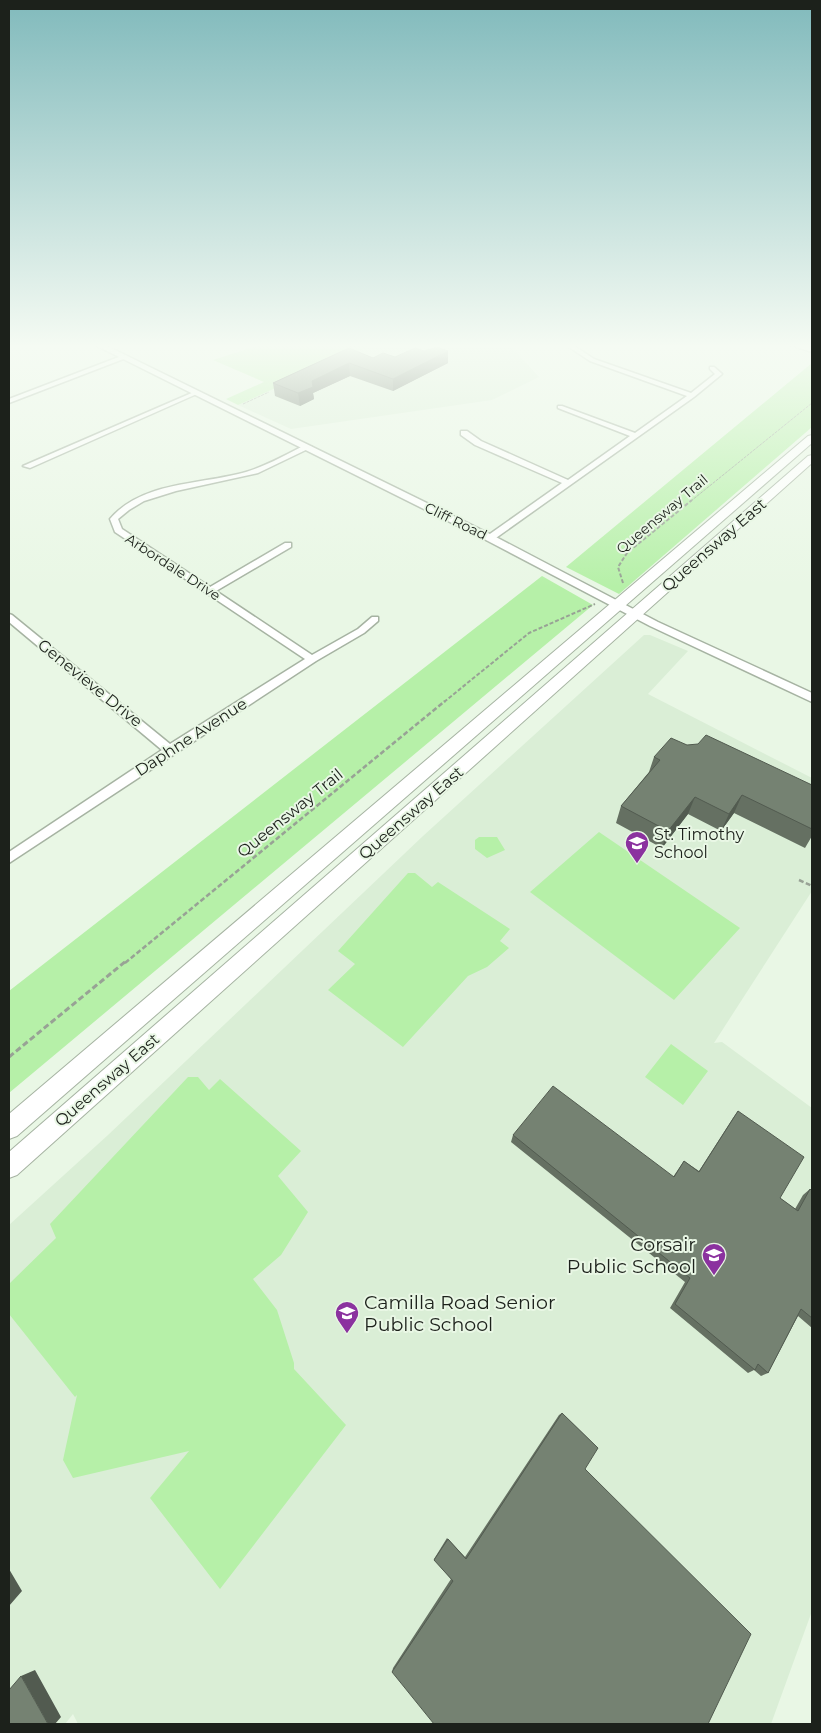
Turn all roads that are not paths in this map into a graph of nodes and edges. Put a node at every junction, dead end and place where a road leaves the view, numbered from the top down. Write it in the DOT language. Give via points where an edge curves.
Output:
graph roads {
  1 [pos="120,426"];
  2 [pos="264,426"];
  3 [pos="609,426"];
  4 [pos="650,426"];
  5 [pos="464,433"];
  6 [pos="636,436"];
  7 [pos="812,438"];
  8 [pos="308,447"];
  9 [pos="812,458"];
  10 [pos="27,466"];
  11 [pos="568,483"];
  12 [pos="490,538"];
  13 [pos="288,546"];
  14 [pos="210,591"];
  15 [pos="624,602"];
  16 [pos="9,617"];
  17 [pos="375,619"];
  18 [pos="312,659"];
  19 [pos="812,698"];
  20 [pos="170,750"];
  21 [pos="9,858"];
  22 [pos="9,1128"];
  23 [pos="9,1167"];
  1 -- 10 [label="street"];
  2 -- 8 [label="street, Cliff Road"];
  3 -- 6 [label="street"];
  4 -- 6 [label="street"];
  5 -- 11 [label="street" via="478,443"];
  6 -- 11 [label="street"];
  7 -- 15 [label="main road, Queensway East"];
  8 -- 12 [label="street, Cliff Road"];
  8 -- 14 [label="street, Arbordale Drive" via="248,474 157,493 129,506 114,519 118,530"];
  9 -- 15 [label="main road, Queensway East"];
  11 -- 12 [label="street"];
  12 -- 15 [label="street, Cliff Road"];
  13 -- 14 [label="street"];
  14 -- 18 [label="street, Arbordale Drive"];
  15 -- 19 [label="street, Cliff Road"];
  15 -- 22 [label="main road, Queensway East"];
  15 -- 23 [label="main road, Queensway East"];
  16 -- 20 [label="street, Genevieve Drive"];
  17 -- 18 [label="street, Daphne Avenue" via="361,632"];
  18 -- 20 [label="street, Daphne Avenue"];
  20 -- 21 [label="street, Daphne Avenue"];
}
